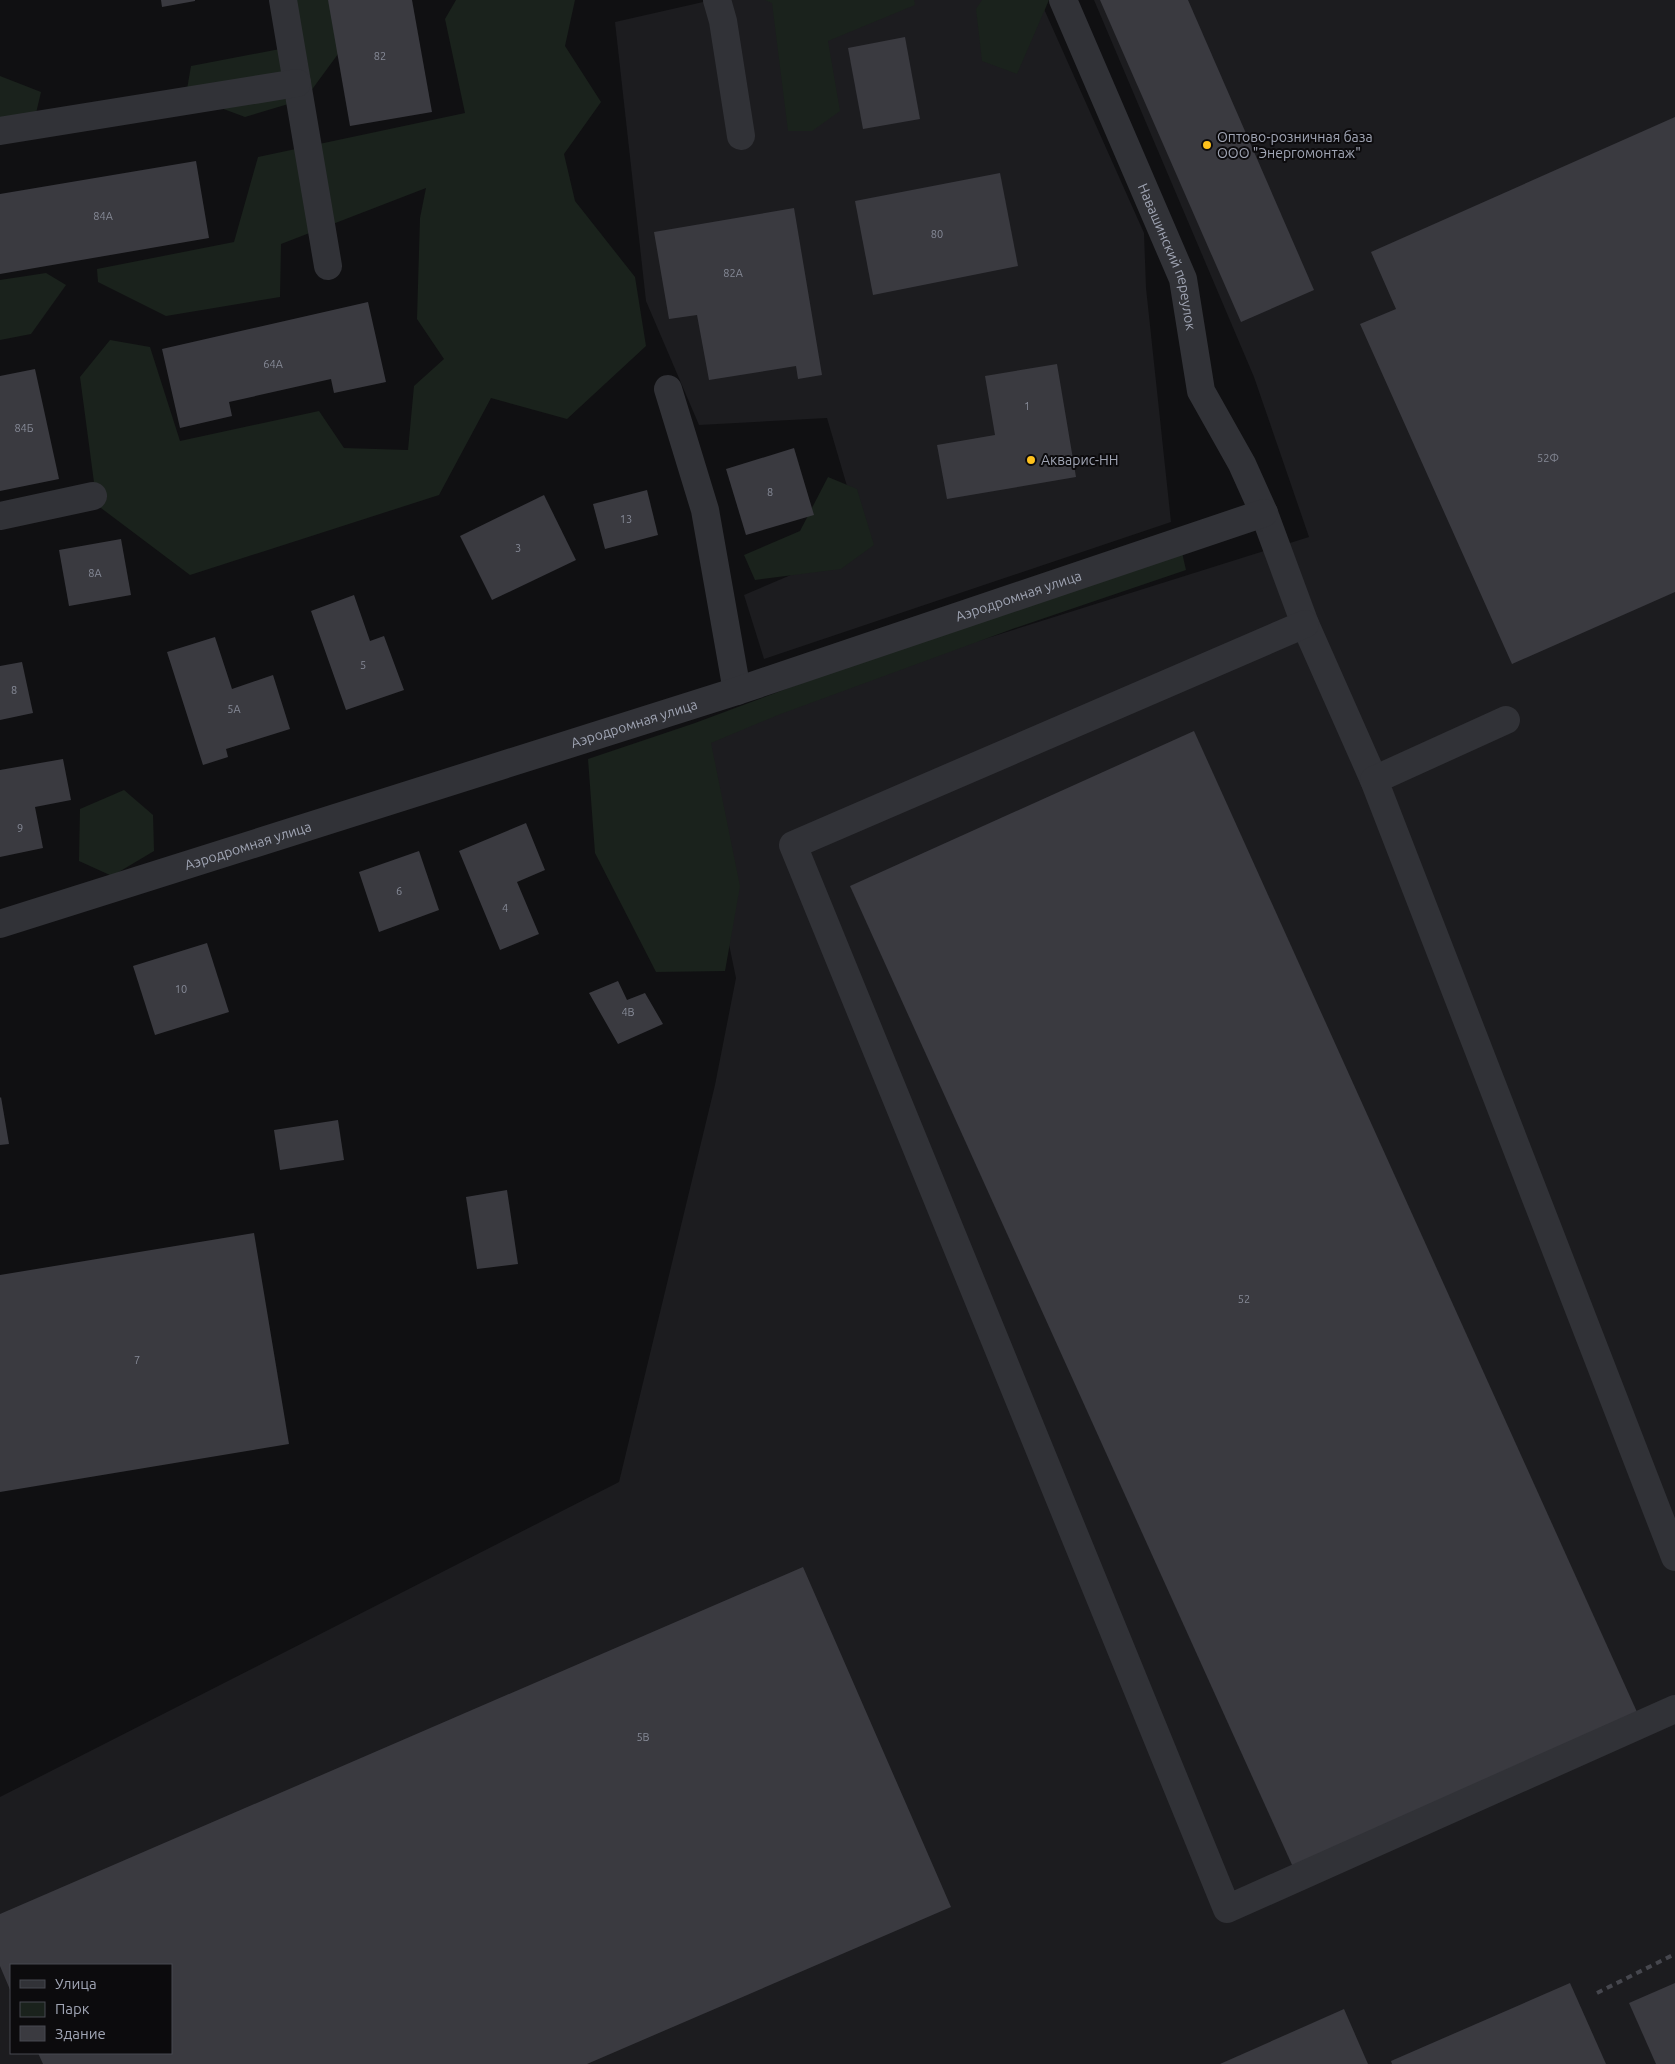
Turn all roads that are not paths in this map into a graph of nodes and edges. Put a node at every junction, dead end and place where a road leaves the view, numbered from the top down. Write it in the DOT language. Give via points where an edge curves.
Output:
graph roads {
  1 [pos="283,0"];
  2 [pos="717,0"];
  3 [pos="1063,0"];
  4 [pos="297,83"];
  5 [pos="0,131"];
  6 [pos="741,136"];
  7 [pos="328,266"];
  8 [pos="668,390"];
  9 [pos="93,496"];
  10 [pos="1264,513"];
  11 [pos="0,516"];
  12 [pos="1305,624"];
  13 [pos="737,691"];
  14 [pos="1506,720"];
  15 [pos="1374,780"];
  16 [pos="0,924"];
  17 [pos="1675,1557"];
  18 [pos="1675,1709"];
  1 -- 4 [label="street"];
  2 -- 6 [label="street"];
  3 -- 10 [label="street, Навашинский переулок" via="1183,279 1202,391 1242,464"];
  4 -- 5 [label="street"];
  4 -- 7 [label="street"];
  8 -- 13 [label="street" via="705,510"];
  9 -- 11 [label="street"];
  10 -- 12 [label="street, Навашинский переулок"];
  10 -- 13 [label="street, Аэродромная улица"];
  12 -- 15 [label="street, Навашинский переулок"];
  12 -- 18 [label="street" via="793,845 1228,1909"];
  13 -- 16 [label="street, Аэродромная улица"];
  14 -- 15 [label="street"];
  15 -- 17 [label="street, Навашинский переулок"];
}
